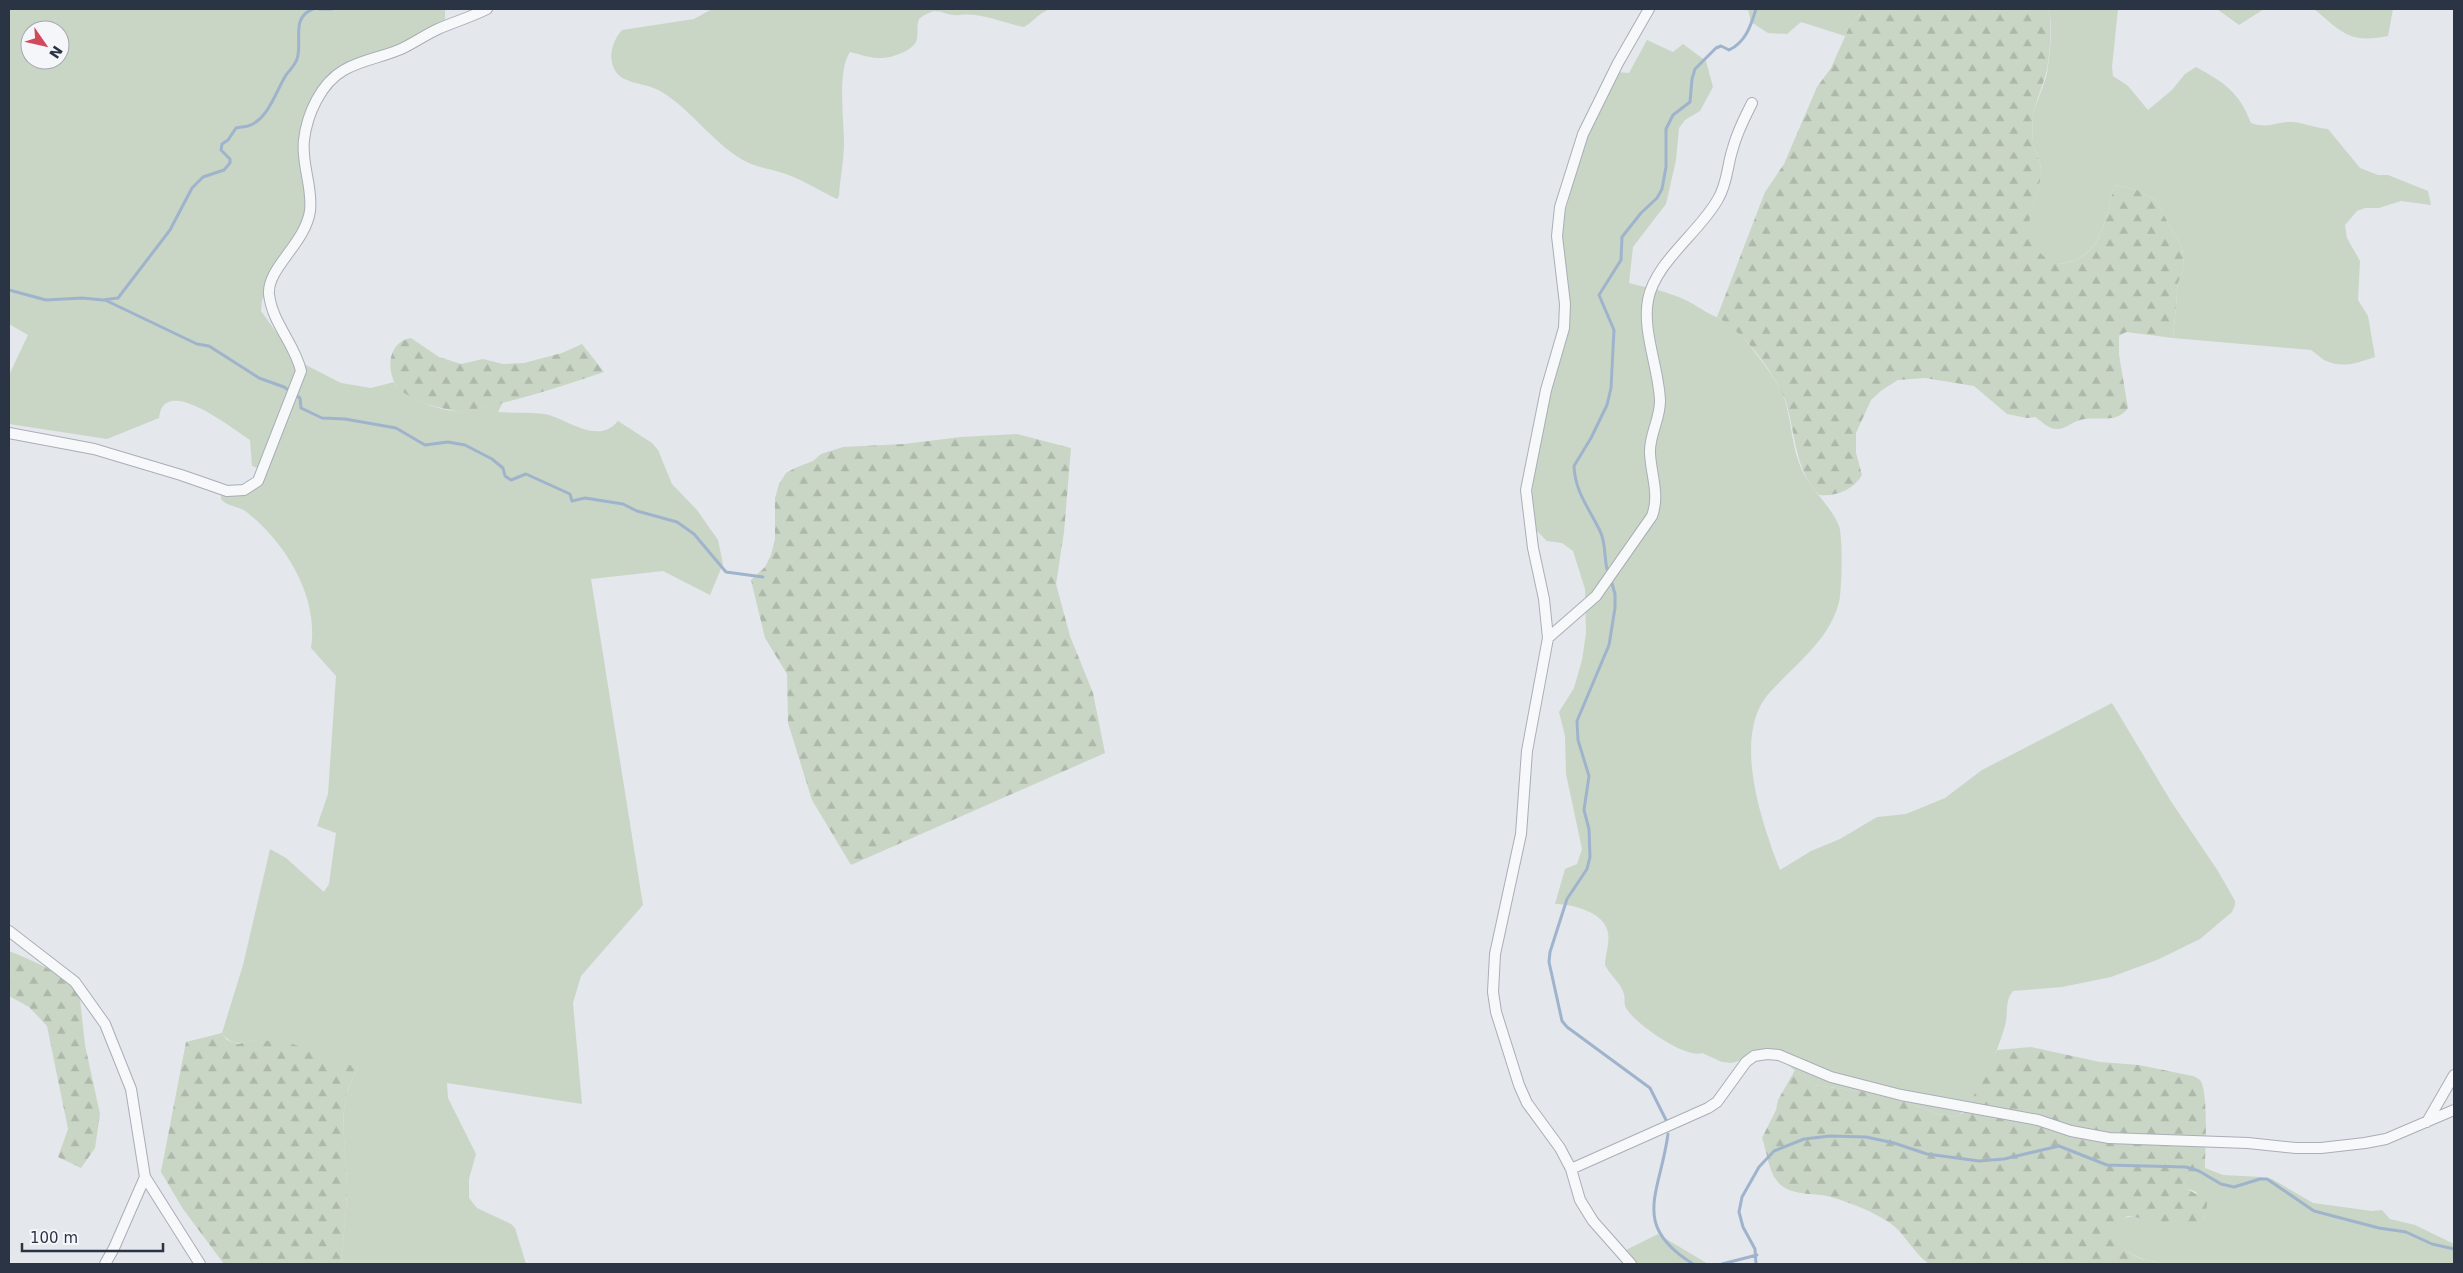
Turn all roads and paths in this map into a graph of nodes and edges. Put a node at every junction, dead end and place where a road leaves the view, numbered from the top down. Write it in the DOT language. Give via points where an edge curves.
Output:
graph roads {
  1 [pos="486,9"];
  2 [pos="1649,9"];
  3 [pos="1752,103"];
  4 [pos="9,433"];
  5 [pos="1548,638"];
  6 [pos="9,931"];
  7 [pos="2454,1076"];
  8 [pos="2454,1110"];
  9 [pos="2427,1122"];
  10 [pos="1571,1168"];
  11 [pos="145,1178"];
  12 [pos="105,1264"];
  13 [pos="200,1264"];
  14 [pos="1631,1264"];
  1 -- 4 [label="street" via="402,48 345,69 326,87 311,112 304,141 310,196 308,222 269,285 277,322 301,371 258,481 244,490 227,491 94,450"];
  2 -- 5 [label="street" via="1583,134 1560,207 1557,236 1565,304 1564,328 1546,390 1526,490"];
  3 -- 5 [label="street" via="1732,148 1726,183 1718,199 1662,270 1649,296 1647,320 1660,402 1650,442 1656,488 1652,516 1596,596"];
  5 -- 10 [label="street" via="1526,751 1522,834 1495,954 1493,992 1519,1085 1527,1103"];
  6 -- 11 [label="street" via="75,982 105,1024 131,1088"];
  7 -- 9 [label="street"];
  8 -- 9 [label="street"];
  9 -- 10 [label="street" via="2386,1139 2320,1148 2109,1138 2071,1131 2038,1120 1901,1095 1831,1077 1780,1055 1767,1054 1754,1056 1746,1062 1717,1102 1708,1108"];
  10 -- 14 [label="street" via="1580,1200 1593,1221"];
  11 -- 12 [label="street"];
  11 -- 13 [label="street"];
}
